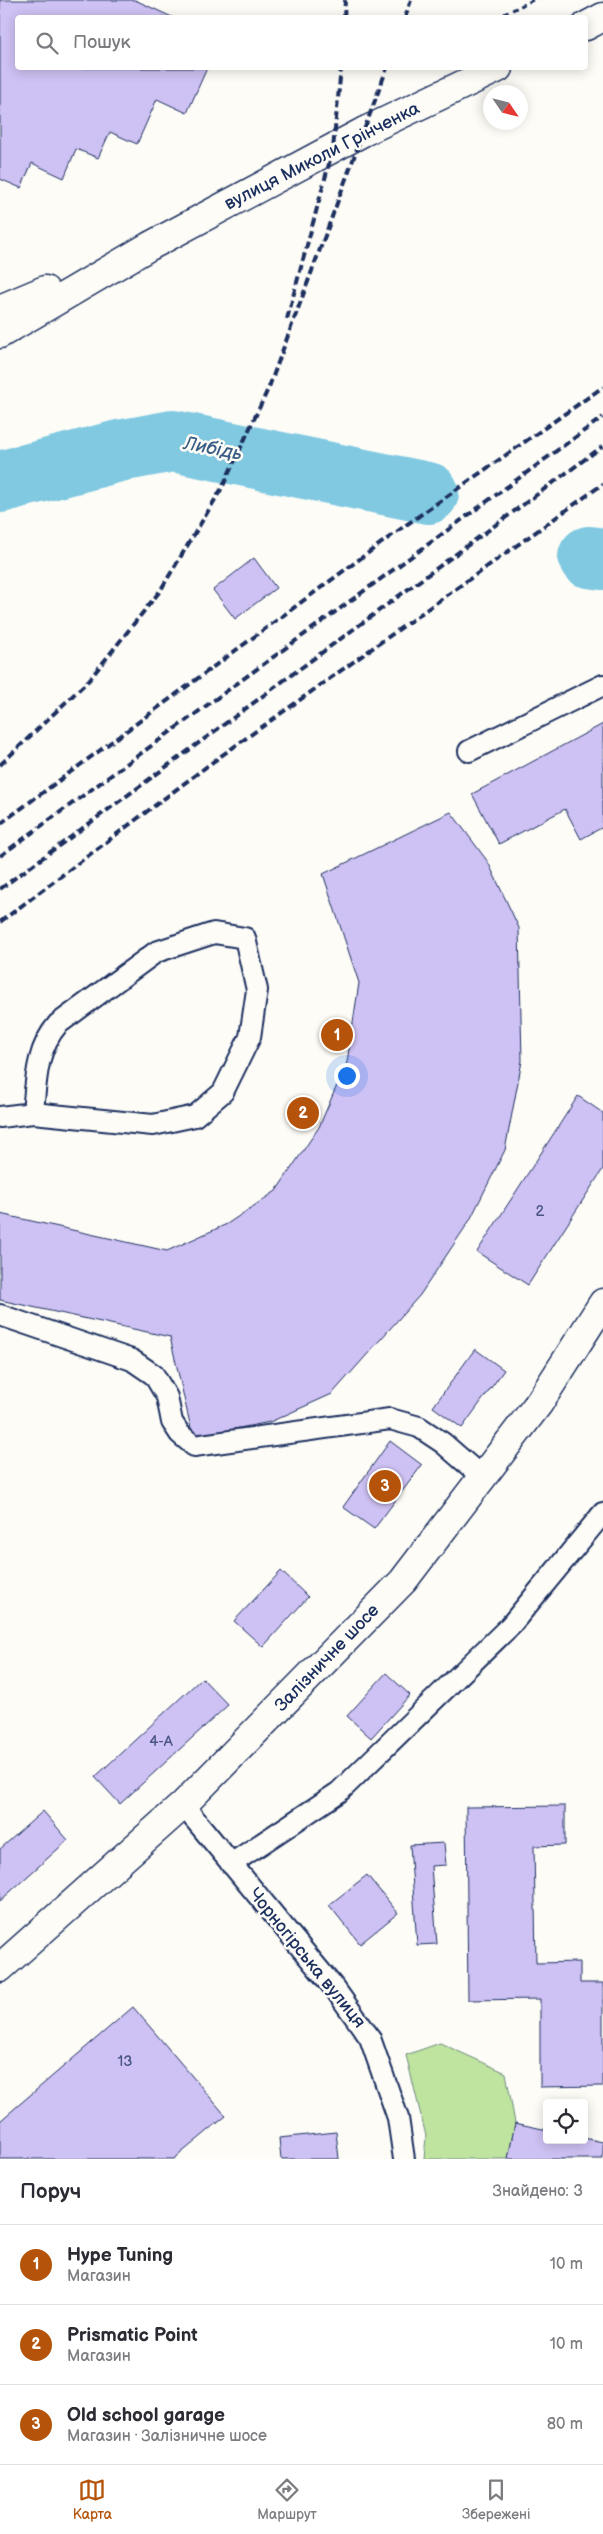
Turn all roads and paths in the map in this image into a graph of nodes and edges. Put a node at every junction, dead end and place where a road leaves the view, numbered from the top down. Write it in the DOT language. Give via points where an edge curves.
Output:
graph roads {
  1 [pos="533,0"];
  2 [pos="502,15"];
  3 [pos="603,17"];
  4 [pos="588,25"];
  5 [pos="494,70"];
  6 [pos="148,247"];
  7 [pos="0,310"];
  8 [pos="0,334"];
  9 [pos="603,685"];
  10 [pos="469,751"];
  11 [pos="34,1113"];
  12 [pos="0,1117"];
  13 [pos="603,1303"];
  14 [pos="0,1314"];
  15 [pos="482,1477"];
  16 [pos="603,1513"];
  17 [pos="183,1805"];
  18 [pos="231,1864"];
  19 [pos="0,1968"];
  20 [pos="404,2159"];
  1 -- 2 [label="path"];
  3 -- 4 [label="street"];
  5 -- 6 [label="street, вулиця Миколи Грінченка" via="363,132"];
  6 -- 7 [label="street, вулиця Миколи Грінченка"];
  6 -- 8 [label="street, вулиця Миколи Грінченка"];
  9 -- 10 [label="lane"];
  11 -- 11 [label="lane" via="133,1125 153,1125 195,1116 222,1092 250,1037 257,990 245,938 214,933 156,952 58,1024 46,1037 37,1067"];
  11 -- 12 [label="lane"];
  13 -- 15 [label="street, Залізничне шосе" via="539,1403"];
  14 -- 15 [label="lane" via="132,1360 154,1375 166,1397 172,1422 194,1446 390,1419 419,1427"];
  15 -- 17 [label="street, Залізничне шосе" via="403,1581"];
  16 -- 18 [label="lane" via="510,1626 339,1792"];
  17 -- 18 [label="lane, Чорногірська вулиця"];
  17 -- 19 [label="street, Залізничне шосе"];
  18 -- 20 [label="lane, Чорногірська вулиця" via="336,1989 370,2038 398,2118"];
}
